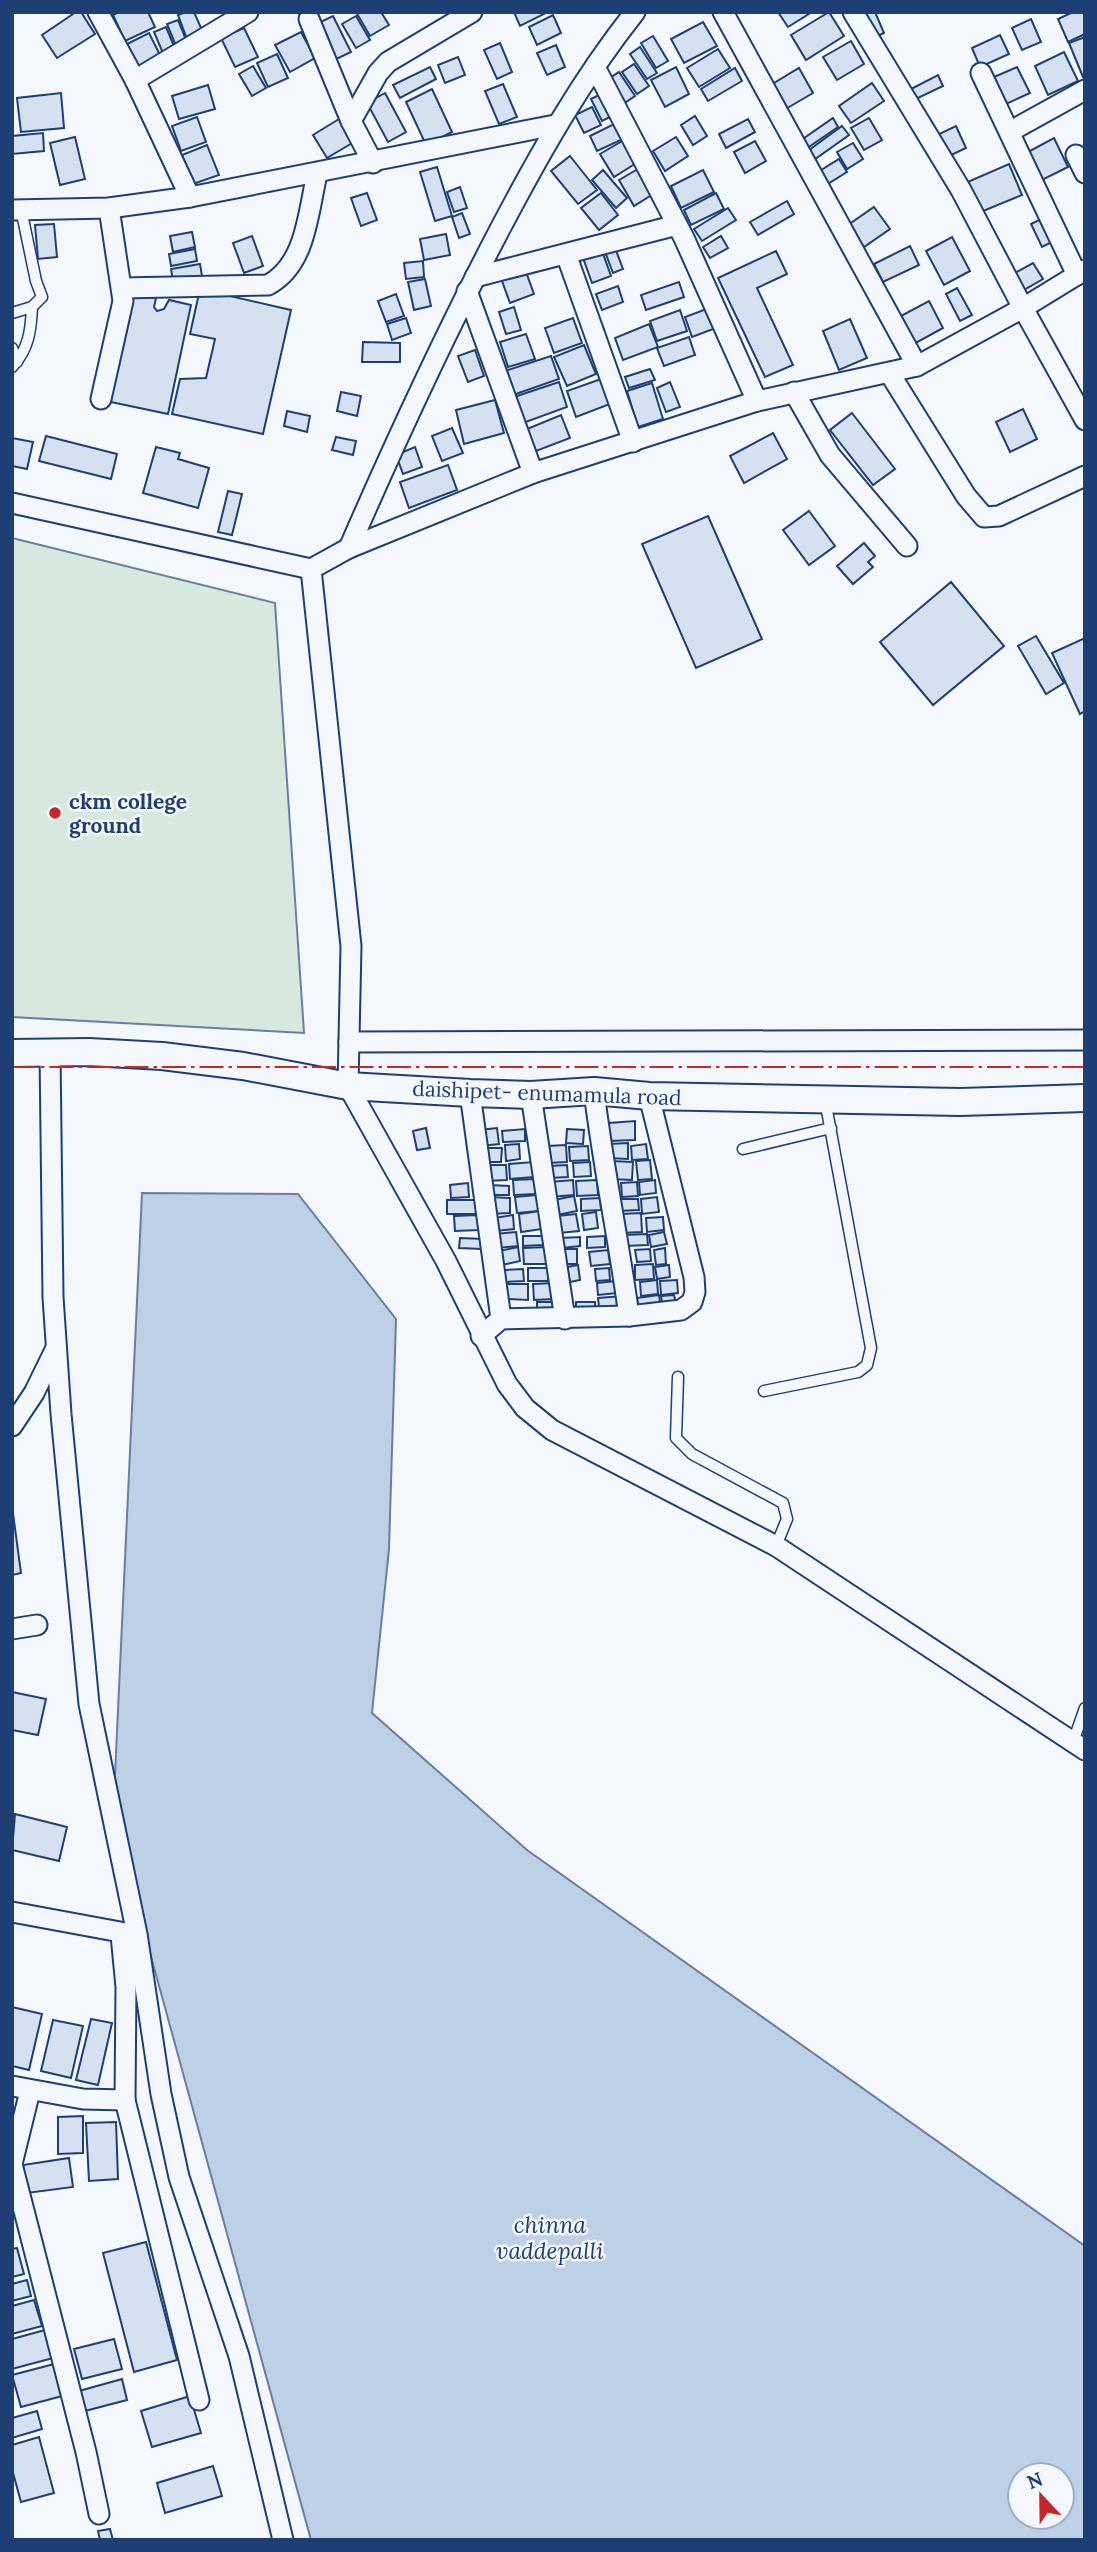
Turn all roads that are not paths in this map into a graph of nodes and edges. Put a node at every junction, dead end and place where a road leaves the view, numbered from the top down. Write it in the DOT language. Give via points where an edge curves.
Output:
graph roads {
  1 [pos="98,12"];
  2 [pos="248,12"];
  3 [pos="472,12"];
  4 [pos="635,12"];
  5 [pos="723,12"];
  6 [pos="853,12"];
  7 [pos="311,14"];
  8 [pos="617,20"];
  9 [pos="595,67"];
  10 [pos="981,74"];
  11 [pos="135,80"];
  12 [pos="1085,90"];
  13 [pos="351,121"];
  14 [pos="555,125"];
  15 [pos="1011,131"];
  16 [pos="1076,155"];
  17 [pos="373,163"];
  18 [pos="1085,173"];
  19 [pos="317,174"];
  20 [pos="190,197"];
  21 [pos="109,208"];
  22 [pos="17,209"];
  23 [pos="677,225"];
  24 [pos="566,254"];
  25 [pos="1081,273"];
  26 [pos="471,284"];
  27 [pos="122,288"];
  28 [pos="32,307"];
  29 [pos="1023,308"];
  30 [pos="12,313"];
  31 [pos="12,348"];
  32 [pos="15,364"];
  33 [pos="917,366"];
  34 [pos="890,374"];
  35 [pos="794,392"];
  36 [pos="101,399"];
  37 [pos="757,401"];
  38 [pos="1085,419"];
  39 [pos="633,442"];
  40 [pos="533,473"];
  41 [pos="1085,476"];
  42 [pos="12,503"];
  43 [pos="907,547"];
  44 [pos="349,548"];
  45 [pos="311,569"];
  46 [pos="1085,1040"];
  47 [pos="349,1042"];
  48 [pos="50,1052"];
  49 [pos="12,1053"];
  50 [pos="348,1086"];
  51 [pos="594,1091"];
  52 [pos="470,1093"];
  53 [pos="531,1095"];
  54 [pos="649,1096"];
  55 [pos="1085,1098"];
  56 [pos="824,1099"];
  57 [pos="831,1128"];
  58 [pos="743,1149"];
  59 [pos="629,1317"];
  60 [pos="501,1319"];
  61 [pos="565,1319"];
  62 [pos="481,1336"];
  63 [pos="58,1345"];
  64 [pos="678,1377"];
  65 [pos="764,1391"];
  66 [pos="12,1426"];
  67 [pos="776,1546"];
  68 [pos="37,1625"];
  69 [pos="12,1629"];
  70 [pos="1084,1709"];
  71 [pos="1079,1740"];
  72 [pos="12,1912"];
  73 [pos="129,1934"];
  74 [pos="21,2089"];
  75 [pos="125,2100"];
  76 [pos="199,2400"];
  77 [pos="99,2514"];
  78 [pos="283,2540"];
  1 -- 11 [label="street"];
  2 -- 11 [label="street"];
  3 -- 13 [label="street" via="388,62"];
  4 -- 8 [label="street"];
  5 -- 33 [label="street"];
  6 -- 29 [label="street" via="961,190"];
  7 -- 13 [label="street"];
  8 -- 9 [label="street"];
  9 -- 14 [label="street"];
  9 -- 23 [label="street"];
  10 -- 15 [label="street"];
  11 -- 20 [label="street"];
  12 -- 15 [label="street"];
  13 -- 17 [label="street"];
  14 -- 17 [label="street"];
  14 -- 26 [label="street"];
  15 -- 25 [label="street"];
  16 -- 18 [label="street"];
  17 -- 19 [label="street"];
  19 -- 20 [label="street"];
  19 -- 27 [label="street" via="302,239 283,277 268,285"];
  20 -- 21 [label="street"];
  21 -- 22 [label="street"];
  21 -- 27 [label="street"];
  22 -- 28 [label="lane" via="43,297"];
  23 -- 24 [label="street"];
  23 -- 37 [label="street"];
  24 -- 26 [label="street"];
  24 -- 39 [label="street"];
  25 -- 29 [label="street"];
  26 -- 40 [label="street"];
  26 -- 44 [label="street" via="400,429"];
  27 -- 36 [label="street"];
  28 -- 30 [label="lane"];
  28 -- 32 [label="lane" via="31,334"];
  29 -- 33 [label="street"];
  29 -- 38 [label="street"];
  31 -- 32 [label="lane"];
  33 -- 34 [label="street"];
  34 -- 35 [label="street"];
  34 -- 41 [label="street" via="966,496 984,517 999,516"];
  35 -- 37 [label="street"];
  35 -- 43 [label="street" via="830,455"];
  37 -- 39 [label="street"];
  39 -- 40 [label="street"];
  40 -- 44 [label="street"];
  42 -- 45 [label="street"];
  44 -- 45 [label="street"];
  45 -- 47 [label="street" via="351,946"];
  46 -- 47 [label="street"];
  47 -- 50 [label="street"];
  48 -- 49 [label="street, daishipet- enumamula road"];
  48 -- 50 [label="street, daishipet- enumamula road" via="162,1056"];
  48 -- 63 [label="street" via="53,1297"];
  50 -- 52 [label="street, daishipet- enumamula road"];
  50 -- 62 [label="street" via="423,1218"];
  51 -- 53 [label="street, daishipet- enumamula road"];
  51 -- 54 [label="street, daishipet- enumamula road"];
  51 -- 59 [label="street"];
  52 -- 53 [label="street, daishipet- enumamula road"];
  52 -- 60 [label="street"];
  53 -- 61 [label="street"];
  54 -- 56 [label="street, daishipet- enumamula road"];
  54 -- 59 [label="street" via="695,1292 692,1302 681,1310"];
  55 -- 56 [label="street, daishipet- enumamula road" via="960,1102"];
  56 -- 57 [label="lane"];
  57 -- 58 [label="lane"];
  57 -- 65 [label="lane" via="870,1358 858,1372"];
  59 -- 61 [label="street"];
  60 -- 61 [label="street"];
  60 -- 62 [label="street"];
  62 -- 67 [label="street" via="525,1408 552,1430"];
  63 -- 66 [label="street"];
  63 -- 73 [label="street" via="89,1704"];
  64 -- 67 [label="lane" via="676,1438 692,1454 783,1503 787,1518"];
  67 -- 71 [label="street"];
  68 -- 69 [label="street"];
  70 -- 71 [label="lane"];
  72 -- 73 [label="street"];
  73 -- 75 [label="street"];
  73 -- 78 [label="street" via="179,2177 239,2356"];
  74 -- 75 [label="street"];
  74 -- 77 [label="street" via="12,2164"];
  75 -- 76 [label="street"];
}
